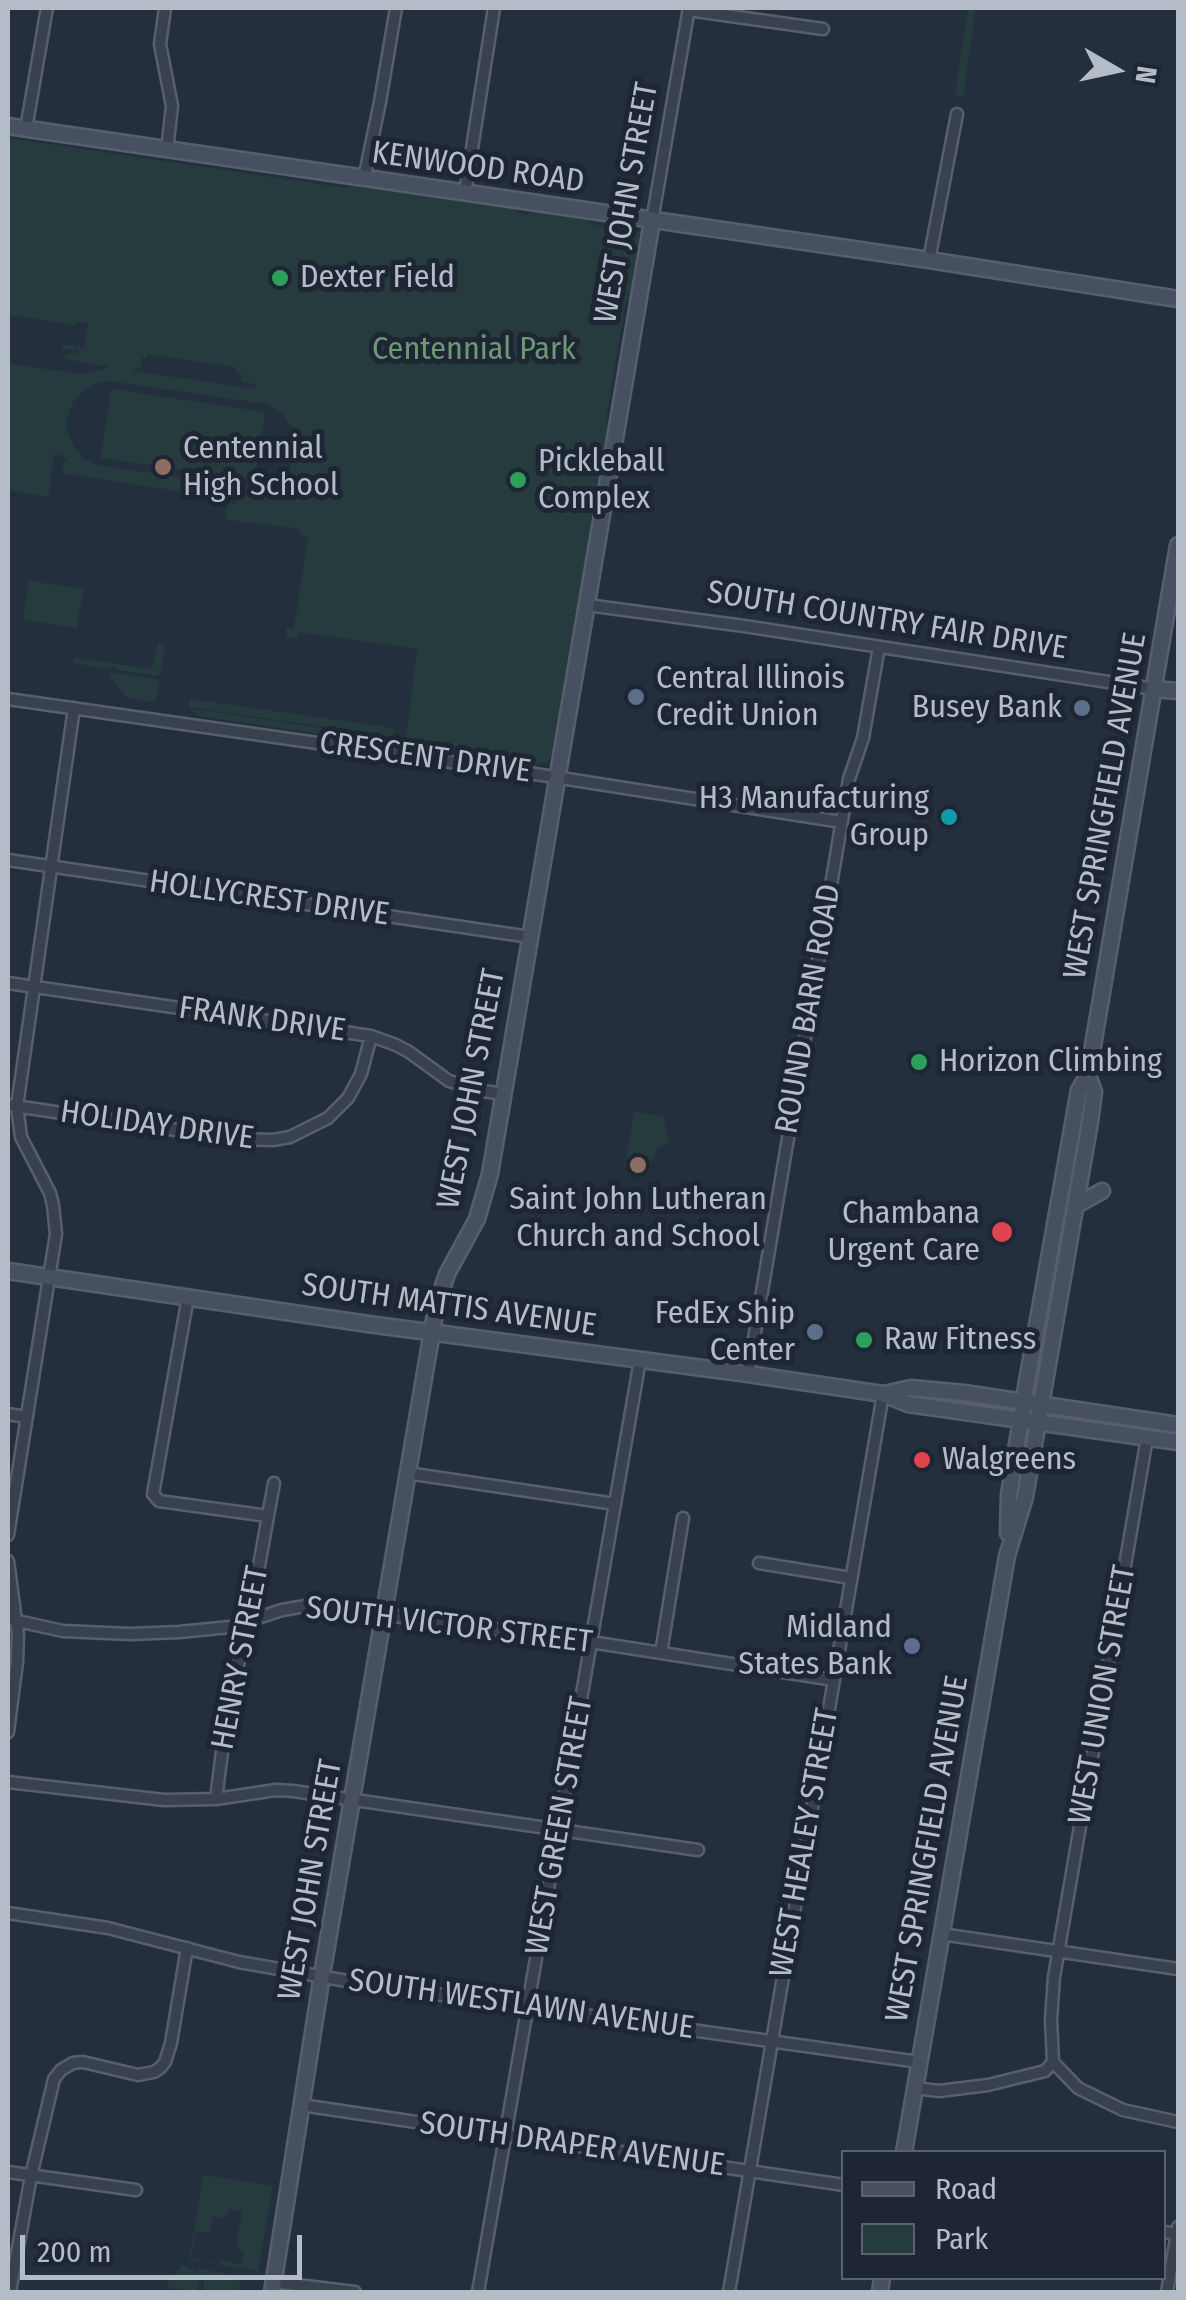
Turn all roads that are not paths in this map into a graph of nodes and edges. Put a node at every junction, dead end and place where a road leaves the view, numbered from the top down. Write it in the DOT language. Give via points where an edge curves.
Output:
graph roads {
  1 [pos="47,8"];
  2 [pos="165,8"];
  3 [pos="396,8"];
  4 [pos="494,8"];
  5 [pos="688,9"];
  6 [pos="823,29"];
  7 [pos="957,114"];
  8 [pos="8,126"];
  9 [pos="26,129"];
  10 [pos="167,150"];
  11 [pos="364,179"];
  12 [pos="465,193"];
  13 [pos="652,220"];
  14 [pos="930,260"];
  15 [pos="1178,299"];
  16 [pos="1178,545"];
  17 [pos="587,605"];
  18 [pos="880,646"];
  19 [pos="1154,689"];
  20 [pos="1178,691"];
  21 [pos="8,699"];
  22 [pos="74,708"];
  23 [pos="557,778"];
  24 [pos="842,822"];
  25 [pos="8,860"];
  26 [pos="50,866"];
  27 [pos="530,936"];
  28 [pos="8,983"];
  29 [pos="33,986"];
  30 [pos="371,1036"];
  31 [pos="1088,1075"];
  32 [pos="504,1094"];
  33 [pos="12,1106"];
  34 [pos="1102,1191"];
  35 [pos="1075,1206"];
  36 [pos="8,1271"];
  37 [pos="49,1277"];
  38 [pos="188,1297"];
  39 [pos="432,1332"];
  40 [pos="640,1360"];
  41 [pos="748,1374"];
  42 [pos="883,1394"];
  43 [pos="1024,1401"];
  44 [pos="1040,1404"];
  45 [pos="8,1414"];
  46 [pos="26,1417"];
  47 [pos="1021,1421"];
  48 [pos="1037,1423"];
  49 [pos="1178,1424"];
  50 [pos="1147,1438"];
  51 [pos="1178,1442"];
  52 [pos="408,1474"];
  53 [pos="274,1483"];
  54 [pos="615,1504"];
  55 [pos="268,1516"];
  56 [pos="683,1518"];
  57 [pos="8,1535"];
  58 [pos="1007,1556"];
  59 [pos="8,1561"];
  60 [pos="759,1563"];
  61 [pos="851,1578"];
  62 [pos="384,1614"];
  63 [pos="12,1620"];
  64 [pos="250,1620"];
  65 [pos="591,1642"];
  66 [pos="660,1653"];
  67 [pos="834,1680"];
  68 [pos="8,1732"];
  69 [pos="8,1782"];
  70 [pos="352,1799"];
  71 [pos="216,1800"];
  72 [pos="560,1830"];
  73 [pos="698,1850"];
  74 [pos="8,1912"];
  75 [pos="942,1934"];
  76 [pos="187,1948"];
  77 [pos="1059,1951"];
  78 [pos="1178,1968"];
  79 [pos="322,1975"];
  80 [pos="528,2006"];
  81 [pos="771,2042"];
  82 [pos="919,2062"];
  83 [pos="1054,2062"];
  84 [pos="915,2088"];
  85 [pos="301,2105"];
  86 [pos="1178,2122"];
  87 [pos="506,2136"];
  88 [pos="904,2150"];
  89 [pos="748,2171"];
  90 [pos="8,2172"];
  91 [pos="32,2176"];
  92 [pos="841,2185"];
  93 [pos="136,2190"];
  94 [pos="1178,2232"];
  95 [pos="272,2287"];
  96 [pos="10,2292"];
  97 [pos="355,2292"];
  98 [pos="478,2292"];
  99 [pos="729,2292"];
  100 [pos="1167,2292"];
  1 -- 9 [label="street"];
  2 -- 10 [label="street" via="160,44 172,106"];
  3 -- 11 [label="street"];
  4 -- 12 [label="street"];
  5 -- 6 [label="street"];
  5 -- 13 [label="street, WEST JOHN STREET"];
  7 -- 14 [label="street"];
  8 -- 9 [label="main road, KENWOOD ROAD"];
  9 -- 10 [label="main road, KENWOOD ROAD"];
  10 -- 11 [label="main road, KENWOOD ROAD"];
  11 -- 12 [label="main road, KENWOOD ROAD"];
  12 -- 13 [label="main road, KENWOOD ROAD"];
  13 -- 14 [label="main road, KENWOOD ROAD"];
  13 -- 17 [label="main road, WEST JOHN STREET"];
  14 -- 15 [label="main road, KENWOOD ROAD"];
  16 -- 19 [label="main road, WEST SPRINGFIELD AVENUE"];
  17 -- 18 [label="street, SOUTH COUNTRY FAIR DRIVE"];
  17 -- 23 [label="main road, WEST JOHN STREET"];
  18 -- 19 [label="street, SOUTH COUNTRY FAIR DRIVE"];
  18 -- 24 [label="street, ROUND BARN ROAD"];
  19 -- 20 [label="main road, SOUTH COUNTRY FAIR DRIVE"];
  19 -- 31 [label="main road, WEST SPRINGFIELD AVENUE"];
  21 -- 22 [label="street, CRESCENT DRIVE"];
  22 -- 23 [label="street, CRESCENT DRIVE"];
  22 -- 26 [label="street"];
  23 -- 24 [label="street, CRESCENT DRIVE"];
  23 -- 27 [label="main road, WEST JOHN STREET"];
  24 -- 41 [label="street, ROUND BARN ROAD"];
  25 -- 26 [label="street, HOLLYCREST DRIVE"];
  26 -- 27 [label="street, HOLLYCREST DRIVE"];
  26 -- 29 [label="street"];
  27 -- 32 [label="main road, WEST JOHN STREET"];
  28 -- 29 [label="street, FRANK DRIVE"];
  29 -- 30 [label="street, FRANK DRIVE"];
  29 -- 33 [label="street"];
  30 -- 32 [label="street, FRANK DRIVE" via="410,1052 449,1081"];
  30 -- 33 [label="street, HOLIDAY DRIVE" via="348,1098 328,1118 290,1137 238,1139"];
  31 -- 35 [label="main road, WEST SPRINGFIELD AVENUE" via="1094,1092"];
  31 -- 43 [label="main road, WEST SPRINGFIELD AVENUE" via="1079,1090"];
  32 -- 39 [label="main road, WEST JOHN STREET" via="484,1199 441,1289"];
  33 -- 37 [label="street" via="54,1205"];
  34 -- 35 [label="main road"];
  35 -- 44 [label="main road, WEST SPRINGFIELD AVENUE"];
  36 -- 37 [label="main road, SOUTH MATTIS AVENUE"];
  37 -- 38 [label="main road, SOUTH MATTIS AVENUE"];
  37 -- 46 [label="street"];
  38 -- 39 [label="main road, SOUTH MATTIS AVENUE"];
  38 -- 55 [label="street" via="153,1494 159,1502"];
  39 -- 40 [label="main road, SOUTH MATTIS AVENUE"];
  39 -- 52 [label="main road, WEST JOHN STREET"];
  40 -- 41 [label="main road, SOUTH MATTIS AVENUE"];
  40 -- 54 [label="street, WEST GREEN STREET"];
  41 -- 42 [label="main road, SOUTH MATTIS AVENUE"];
  42 -- 43 [label="main road, SOUTH MATTIS AVENUE" via="911,1388"];
  42 -- 47 [label="main road, SOUTH MATTIS AVENUE" via="908,1404"];
  42 -- 61 [label="street, WEST HEALEY STREET"];
  43 -- 44 [label="main road, SOUTH MATTIS AVENUE"];
  43 -- 47 [label="main road, WEST SPRINGFIELD AVENUE"];
  44 -- 48 [label="main road, WEST SPRINGFIELD AVENUE"];
  44 -- 49 [label="main road, SOUTH MATTIS AVENUE"];
  45 -- 46 [label="street"];
  46 -- 57 [label="street"];
  47 -- 48 [label="main road, SOUTH MATTIS AVENUE"];
  47 -- 58 [label="main road, WEST SPRINGFIELD AVENUE" via="1008,1495"];
  48 -- 50 [label="main road, SOUTH MATTIS AVENUE"];
  48 -- 58 [label="main road, WEST SPRINGFIELD AVENUE"];
  50 -- 51 [label="main road, SOUTH MATTIS AVENUE"];
  50 -- 77 [label="street, WEST UNION STREET"];
  52 -- 54 [label="street"];
  52 -- 62 [label="main road, WEST JOHN STREET"];
  53 -- 55 [label="street, HENRY STREET"];
  54 -- 65 [label="street, WEST GREEN STREET"];
  55 -- 64 [label="street, HENRY STREET"];
  56 -- 66 [label="street"];
  58 -- 75 [label="main road, WEST SPRINGFIELD AVENUE"];
  59 -- 63 [label="street"];
  60 -- 61 [label="street"];
  61 -- 67 [label="street, WEST HEALEY STREET"];
  62 -- 64 [label="street, SOUTH VICTOR STREET" via="312,1604"];
  62 -- 65 [label="street, SOUTH VICTOR STREET"];
  62 -- 70 [label="main road, WEST JOHN STREET"];
  63 -- 64 [label="street, SOUTH VICTOR STREET" via="130,1634 212,1630"];
  63 -- 68 [label="street" via="17,1662"];
  64 -- 71 [label="street, HENRY STREET" via="228,1705"];
  65 -- 66 [label="street, SOUTH VICTOR STREET"];
  65 -- 72 [label="street, WEST GREEN STREET"];
  66 -- 67 [label="street, SOUTH VICTOR STREET"];
  67 -- 81 [label="street, WEST HEALEY STREET"];
  69 -- 71 [label="street"];
  70 -- 71 [label="street" via="276,1790"];
  70 -- 72 [label="street"];
  70 -- 79 [label="main road, WEST JOHN STREET"];
  72 -- 73 [label="street"];
  72 -- 80 [label="street, WEST GREEN STREET"];
  74 -- 76 [label="street, SOUTH WESTLAWN AVENUE"];
  75 -- 77 [label="street"];
  75 -- 82 [label="main road, WEST SPRINGFIELD AVENUE"];
  76 -- 79 [label="street, SOUTH WESTLAWN AVENUE"];
  76 -- 91 [label="street" via="165,2062 138,2075 82,2062 61,2070"];
  77 -- 78 [label="street"];
  77 -- 83 [label="street, WEST UNION STREET" via="1051,2003"];
  79 -- 80 [label="street, SOUTH WESTLAWN AVENUE"];
  79 -- 85 [label="main road, WEST JOHN STREET"];
  80 -- 81 [label="street, SOUTH WESTLAWN AVENUE"];
  80 -- 87 [label="street, WEST GREEN STREET"];
  81 -- 82 [label="street, SOUTH WESTLAWN AVENUE"];
  81 -- 89 [label="street, WEST HEALEY STREET"];
  82 -- 84 [label="main road, WEST SPRINGFIELD AVENUE"];
  83 -- 84 [label="street" via="1044,2071 988,2085"];
  83 -- 86 [label="street" via="1078,2088 1107,2104"];
  84 -- 88 [label="main road, WEST SPRINGFIELD AVENUE"];
  85 -- 87 [label="street, SOUTH DRAPER AVENUE"];
  85 -- 95 [label="main road, WEST JOHN STREET"];
  87 -- 89 [label="street, SOUTH DRAPER AVENUE"];
  87 -- 98 [label="street, WEST GREEN STREET"];
  89 -- 92 [label="street, SOUTH DRAPER AVENUE"];
  89 -- 99 [label="street, WEST HEALEY STREET"];
  90 -- 91 [label="street"];
  91 -- 93 [label="street"];
  91 -- 96 [label="street"];
  94 -- 100 [label="street"];
  95 -- 97 [label="street"];
}
